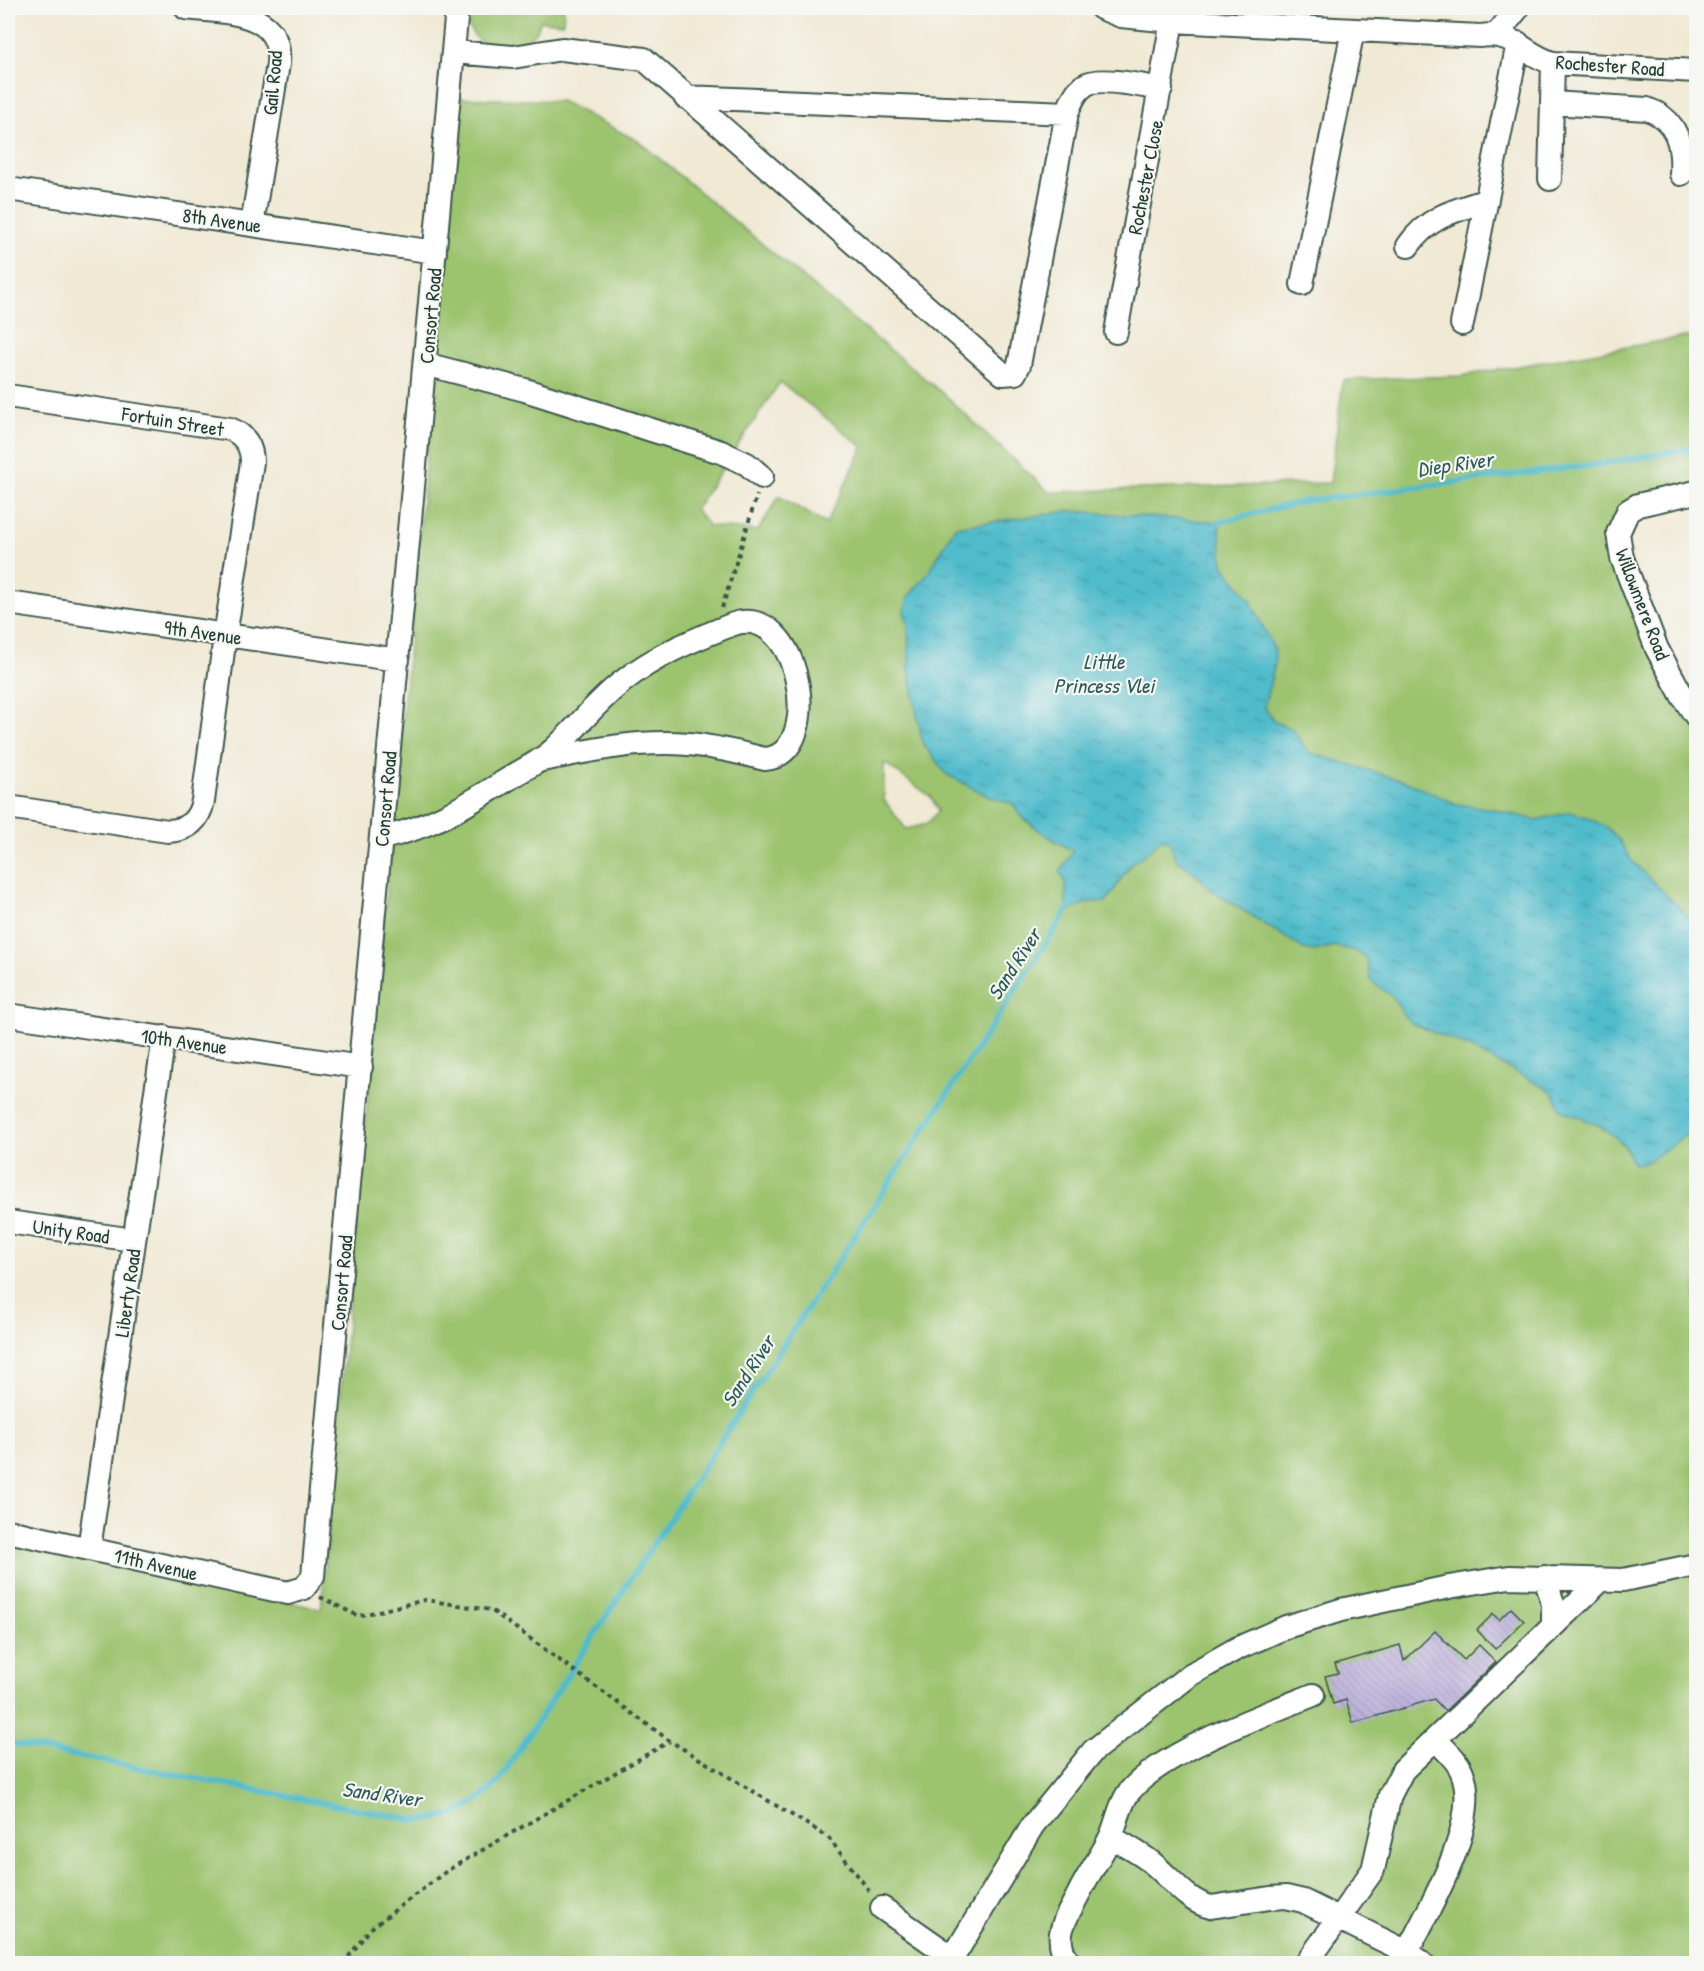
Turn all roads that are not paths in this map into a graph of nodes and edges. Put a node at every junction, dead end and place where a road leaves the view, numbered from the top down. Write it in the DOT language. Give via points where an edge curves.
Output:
graph roads {
  1 [pos="186,8"];
  2 [pos="458,8"];
  3 [pos="1101,8"];
  4 [pos="1518,8"];
  5 [pos="1295,17"];
  6 [pos="1172,21"];
  7 [pos="1353,30"];
  8 [pos="1497,34"];
  9 [pos="1518,43"];
  10 [pos="454,52"];
  11 [pos="1553,63"];
  12 [pos="1696,71"];
  13 [pos="1161,88"];
  14 [pos="686,97"];
  15 [pos="750,99"];
  16 [pos="1552,103"];
  17 [pos="1067,113"];
  18 [pos="731,136"];
  19 [pos="1681,174"];
  20 [pos="1551,179"];
  21 [pos="8,189"];
  22 [pos="1485,201"];
  23 [pos="252,225"];
  24 [pos="1408,246"];
  25 [pos="435,252"];
  26 [pos="1302,284"];
  27 [pos="1462,324"];
  28 [pos="1116,332"];
  29 [pos="425,364"];
  30 [pos="8,396"];
  31 [pos="762,477"];
  32 [pos="1696,492"];
  33 [pos="8,603"];
  34 [pos="225,636"];
  35 [pos="398,660"];
  36 [pos="1696,716"];
  37 [pos="542,760"];
  38 [pos="8,807"];
  39 [pos="382,837"];
  40 [pos="8,1014"];
  41 [pos="164,1037"];
  42 [pos="361,1067"];
  43 [pos="8,1222"];
  44 [pos="134,1240"];
  45 [pos="8,1531"];
  46 [pos="89,1549"];
  47 [pos="1696,1565"];
  48 [pos="1545,1576"];
  49 [pos="1600,1581"];
  50 [pos="304,1588"];
  51 [pos="1553,1626"];
  52 [pos="1313,1695"];
  53 [pos="1436,1740"];
  54 [pos="1111,1837"];
  55 [pos="882,1908"];
  56 [pos="1340,1918"];
  57 [pos="1415,1958"];
  58 [pos="951,1960"];
  59 [pos="1070,1964"];
  60 [pos="1306,1964"];
  1 -- 23 [label="street, Gail Road" via="252,18 267,28 277,44 278,64"];
  2 -- 10 [label="street, Consort Road"];
  3 -- 6 [label="street, Rochester Road" via="1121,16"];
  4 -- 8 [label="street"];
  5 -- 6 [label="street, Rochester Road"];
  5 -- 7 [label="street, Rochester Road"];
  6 -- 13 [label="street, Rochester Close"];
  7 -- 8 [label="street, Rochester Road"];
  7 -- 26 [label="street"];
  8 -- 9 [label="street, Rochester Road"];
  9 -- 11 [label="street, Rochester Road"];
  9 -- 22 [label="street"];
  10 -- 14 [label="street" via="513,57 562,49 641,58"];
  10 -- 25 [label="street, Consort Road"];
  11 -- 12 [label="street, Rochester Road"];
  11 -- 16 [label="street"];
  13 -- 17 [label="street" via="1098,81 1085,84"];
  13 -- 28 [label="street, Rochester Close"];
  14 -- 15 [label="street"];
  14 -- 18 [label="street"];
  15 -- 17 [label="street"];
  15 -- 18 [label="street" via="736,113"];
  16 -- 19 [label="street" via="1659,113 1676,132 1682,148"];
  16 -- 20 [label="street"];
  17 -- 18 [label="street" via="1019,365 1016,373 1010,375 1004,374"];
  21 -- 23 [label="street, 8th Avenue"];
  22 -- 24 [label="street" via="1432,220"];
  22 -- 27 [label="street"];
  23 -- 25 [label="street, 8th Avenue"];
  25 -- 29 [label="street, Consort Road"];
  29 -- 31 [label="street" via="525,390 721,452 747,464"];
  29 -- 35 [label="street, Consort Road"];
  30 -- 34 [label="street, Fortuin Street" via="224,428 245,439 252,462"];
  32 -- 36 [label="street, Willowmere Road" via="1638,505 1628,511 1618,533 1622,558 1657,649"];
  33 -- 34 [label="street, 9th Avenue"];
  34 -- 35 [label="street, 9th Avenue"];
  34 -- 38 [label="street, Fortuin Street" via="203,801 190,825 168,831"];
  35 -- 39 [label="street, Consort Road"];
  37 -- 37 [label="street" via="598,701 624,680 654,661 735,623 757,624 777,636 799,684 801,697 791,740 779,756 765,759 689,744 652,744 598,748"];
  37 -- 39 [label="street" via="429,825"];
  39 -- 42 [label="street, Consort Road"];
  40 -- 41 [label="street, 10th Avenue"];
  41 -- 42 [label="street, 10th Avenue"];
  41 -- 44 [label="street, Liberty Road"];
  42 -- 50 [label="street, Consort Road" via="315,1568"];
  43 -- 44 [label="street, Unity Road"];
  44 -- 46 [label="street, Liberty Road"];
  45 -- 46 [label="street, 11th Avenue"];
  46 -- 50 [label="street, 11th Avenue" via="288,1593"];
  47 -- 49 [label="street" via="1658,1575"];
  48 -- 49 [label="street"];
  48 -- 51 [label="street" via="1553,1604"];
  48 -- 58 [label="street" via="1509,1577 1341,1610 1246,1644 1190,1675 1126,1723 1075,1772 1033,1825"];
  49 -- 51 [label="street"];
  51 -- 53 [label="street"];
  52 -- 54 [label="street" via="1174,1757 1129,1792"];
  53 -- 56 [label="street" via="1410,1761 1393,1785 1373,1870"];
  53 -- 57 [label="street" via="1463,1773 1466,1792 1454,1859"];
  54 -- 56 [label="street" via="1148,1859 1202,1905 1286,1897"];
  54 -- 59 [label="street" via="1060,1931 1059,1945"];
  55 -- 58 [label="street"];
  56 -- 57 [label="street"];
  56 -- 60 [label="street"];
}
